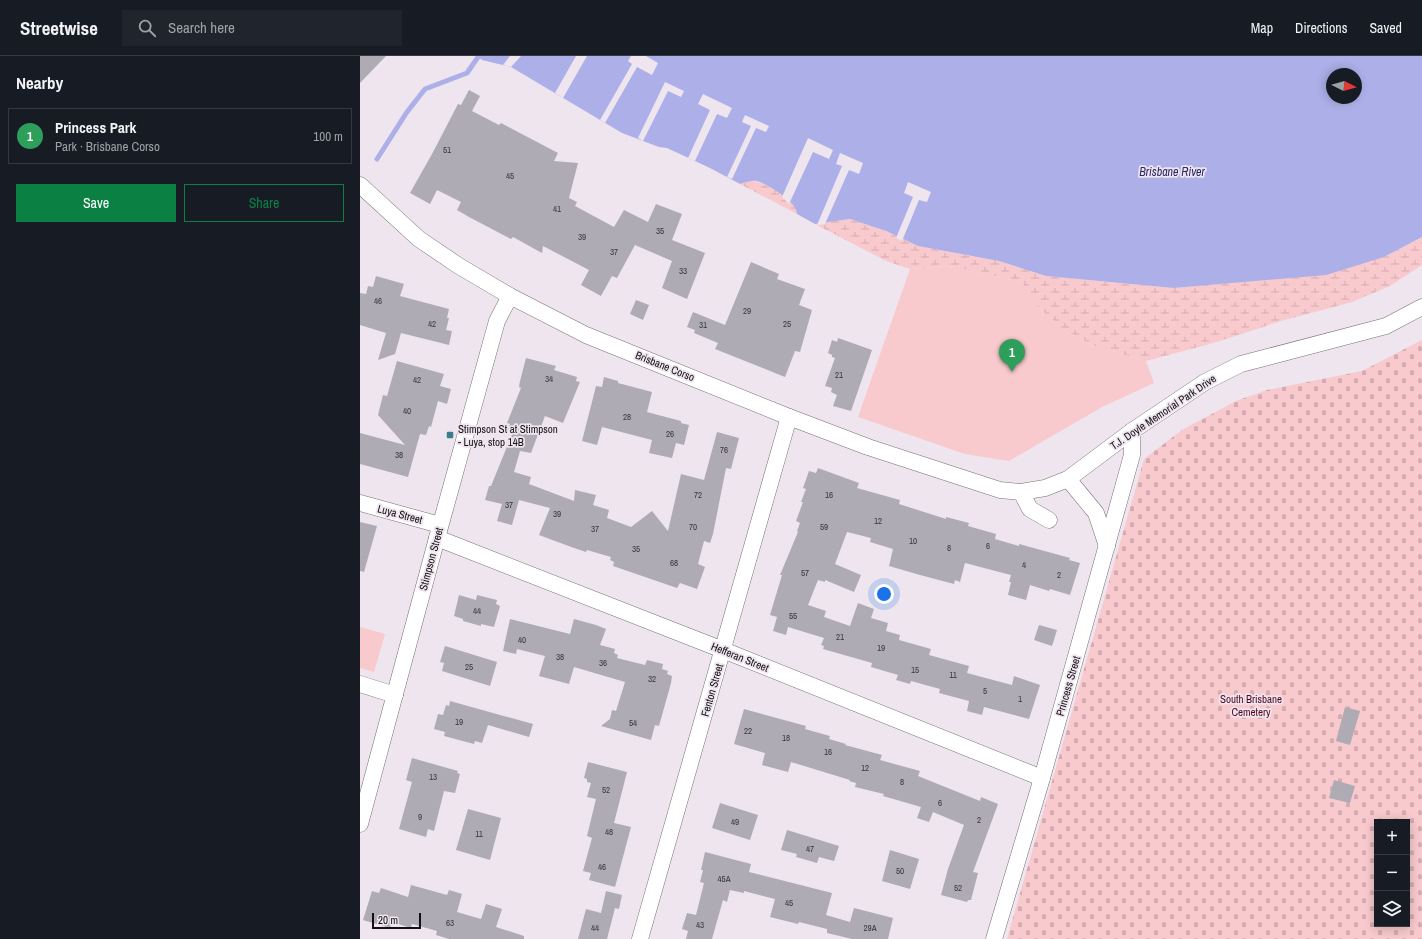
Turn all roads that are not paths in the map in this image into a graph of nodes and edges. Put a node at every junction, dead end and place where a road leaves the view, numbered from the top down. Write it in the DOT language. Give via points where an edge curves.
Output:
graph roads {
  1 [pos="360,185"];
  2 [pos="510,296"];
  3 [pos="1422,307"];
  4 [pos="789,417"];
  5 [pos="1132,431"];
  6 [pos="1068,479"];
  7 [pos="1000,490"];
  8 [pos="1022,492"];
  9 [pos="360,503"];
  10 [pos="1049,520"];
  11 [pos="438,531"];
  12 [pos="1107,546"];
  13 [pos="723,650"];
  14 [pos="360,684"];
  15 [pos="395,695"];
  16 [pos="1042,778"];
  17 [pos="360,824"];
  18 [pos="640,939"];
  19 [pos="994,939"];
  1 -- 2 [label="street, Brisbane Corso" via="433,249"];
  2 -- 4 [label="street, Brisbane Corso" via="586,335"];
  2 -- 11 [label="street, Stimpson Street" via="497,321"];
  3 -- 5 [label="street, T.J. Doyle Memorial Park Drive" via="1386,326 1241,364 1205,382"];
  4 -- 7 [label="street, Brisbane Corso" via="868,447"];
  4 -- 13 [label="street, Fenton Street"];
  5 -- 6 [label="street, T.J. Doyle Memorial Park Drive"];
  5 -- 12 [label="street, Princess Street" via="1132,455"];
  6 -- 8 [label="street, T.J. Doyle Memorial Park Drive" via="1045,488"];
  6 -- 12 [label="street" via="1096,513"];
  7 -- 8 [label="street, T.J. Doyle Memorial Park Drive"];
  8 -- 10 [label="street" via="1030,509"];
  9 -- 11 [label="street, Luya Street"];
  11 -- 13 [label="street, Hefferan Street"];
  11 -- 15 [label="street, Stimpson Street"];
  12 -- 16 [label="street, Princess Street"];
  13 -- 16 [label="street, Hefferan Street"];
  13 -- 18 [label="street, Fenton Street"];
  14 -- 15 [label="street"];
  15 -- 17 [label="street, Stimpson Street"];
  16 -- 19 [label="street, Princess Street"];
}
